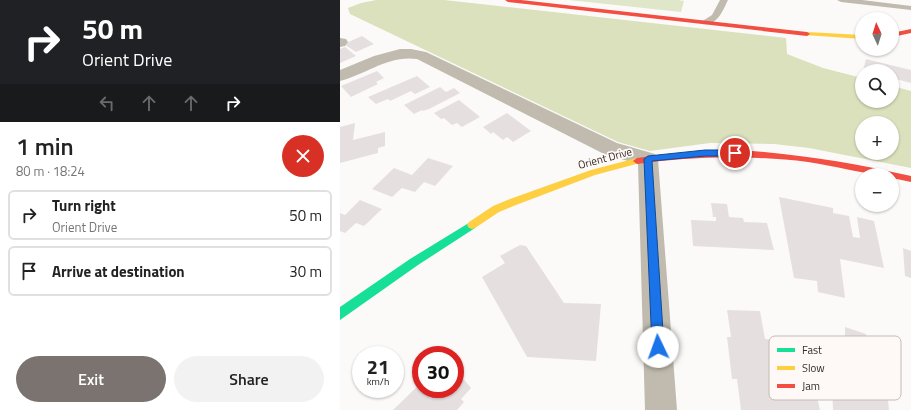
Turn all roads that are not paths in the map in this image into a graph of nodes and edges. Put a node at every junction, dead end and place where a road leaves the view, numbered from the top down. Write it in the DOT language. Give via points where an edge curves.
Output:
graph roads {
  1 [pos="508,0"];
  2 [pos="724,0"];
  3 [pos="841,0"];
  4 [pos="897,6"];
  5 [pos="911,8"];
  6 [pos="911,15"];
  7 [pos="705,22"];
  8 [pos="911,31"];
  9 [pos="899,34"];
  10 [pos="855,37"];
  11 [pos="340,76"];
  12 [pos="648,159"];
  13 [pos="911,179"];
  14 [pos="340,314"];
  15 [pos="661,410"];
  1 -- 7 [label="street"];
  2 -- 7 [label="lane" via="715,17"];
  3 -- 4 [label="lane"];
  4 -- 5 [label="lane"];
  4 -- 6 [label="lane"];
  7 -- 10 [label="street"];
  8 -- 9 [label="street"];
  11 -- 12 [label="street" via="390,56 408,53 421,55 611,148"];
  12 -- 13 [label="street, Orient Drive" via="705,153 751,152 797,156"];
  12 -- 14 [label="street, Orient Drive" via="572,179 496,209 397,273"];
  12 -- 15 [label="street"];
}
